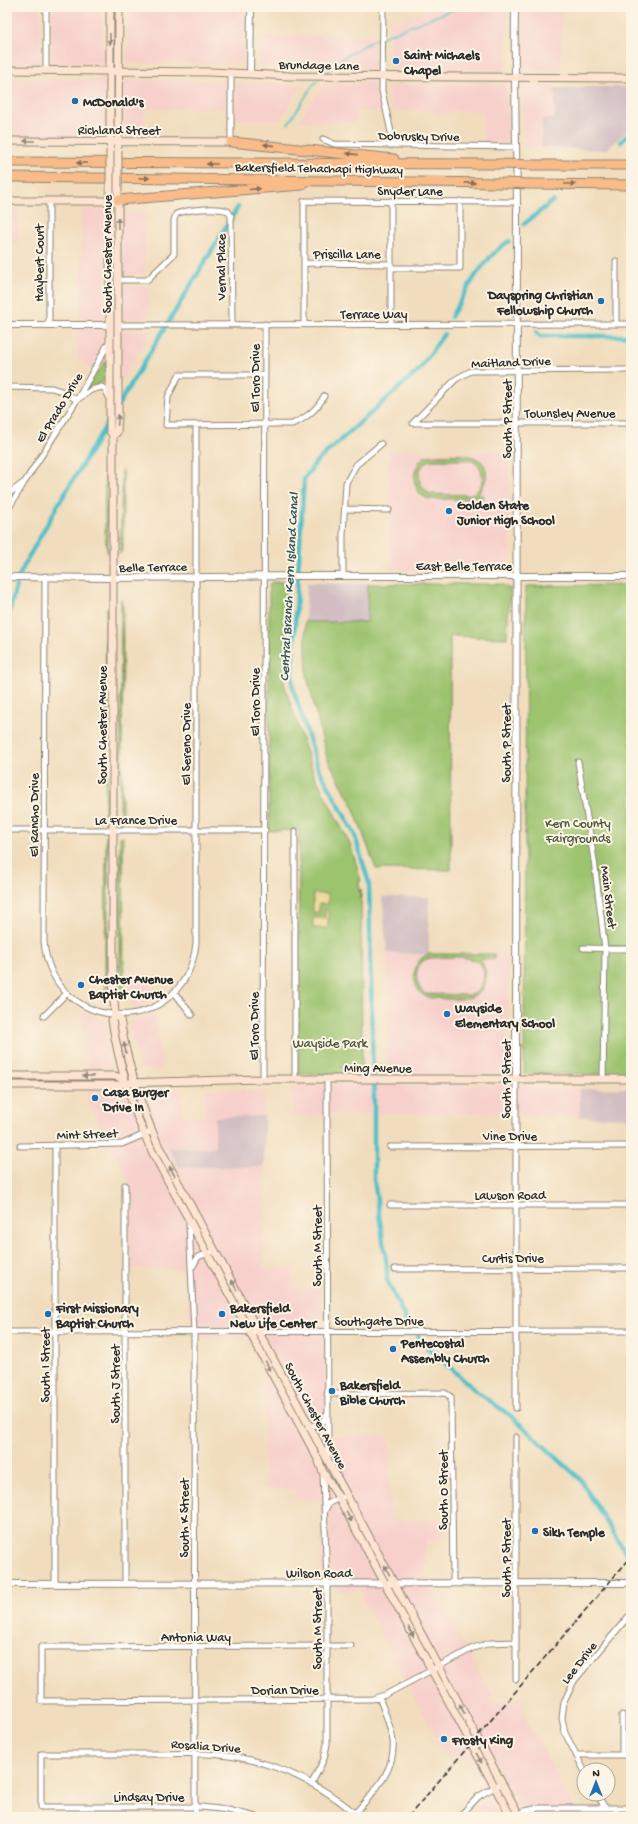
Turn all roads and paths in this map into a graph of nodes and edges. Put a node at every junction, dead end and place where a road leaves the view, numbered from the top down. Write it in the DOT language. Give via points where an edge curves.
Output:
graph roads {
  1 [pos="46,7"];
  2 [pos="110,7"];
  3 [pos="119,7"];
  4 [pos="251,7"];
  5 [pos="383,7"];
  6 [pos="515,7"];
  7 [pos="7,70"];
  8 [pos="46,70"];
  9 [pos="110,71"];
  10 [pos="118,71"];
  11 [pos="231,73"];
  12 [pos="250,74"];
  13 [pos="382,76"];
  14 [pos="514,78"];
  15 [pos="631,78"];
  16 [pos="323,139"];
  17 [pos="7,141"];
  18 [pos="110,142"];
  19 [pos="118,142"];
  20 [pos="231,142"];
  21 [pos="391,146"];
  22 [pos="516,147"];
  23 [pos="7,162"];
  24 [pos="433,164"];
  25 [pos="631,165"];
  26 [pos="7,177"];
  27 [pos="347,180"];
  28 [pos="631,185"];
  29 [pos="115,198"];
  30 [pos="7,201"];
  31 [pos="49,201"];
  32 [pos="392,201"];
  33 [pos="460,202"];
  34 [pos="517,202"];
  35 [pos="110,240"];
  36 [pos="616,261"];
  37 [pos="304,263"];
  38 [pos="391,266"];
  39 [pos="118,280"];
  40 [pos="110,281"];
  41 [pos="232,324"];
  42 [pos="265,324"];
  43 [pos="304,324"];
  44 [pos="391,324"];
  45 [pos="517,324"];
  46 [pos="616,324"];
  47 [pos="631,324"];
  48 [pos="7,325"];
  49 [pos="49,325"];
  50 [pos="110,325"];
  51 [pos="118,325"];
  52 [pos="109,342"];
  53 [pos="517,370"];
  54 [pos="631,370"];
  55 [pos="117,373"];
  56 [pos="265,375"];
  57 [pos="7,387"];
  58 [pos="324,396"];
  59 [pos="77,400"];
  60 [pos="110,402"];
  61 [pos="413,423"];
  62 [pos="517,423"];
  63 [pos="631,423"];
  64 [pos="196,425"];
  65 [pos="265,425"];
  66 [pos="113,436"];
  67 [pos="381,444"];
  68 [pos="24,483"];
  69 [pos="7,495"];
  70 [pos="345,509"];
  71 [pos="389,510"];
  72 [pos="7,511"];
  73 [pos="45,576"];
  74 [pos="196,576"];
  75 [pos="265,576"];
  76 [pos="298,576"];
  77 [pos="343,576"];
  78 [pos="516,576"];
  79 [pos="631,576"];
  80 [pos="8,577"];
  81 [pos="112,578"];
  82 [pos="578,762"];
  83 [pos="7,830"];
  84 [pos="44,830"];
  85 [pos="113,830"];
  86 [pos="196,830"];
  87 [pos="264,830"];
  88 [pos="295,831"];
  89 [pos="583,948"];
  90 [pos="605,949"];
  91 [pos="631,949"];
  92 [pos="174,992"];
  93 [pos="67,993"];
  94 [pos="115,1015"];
  95 [pos="192,1015"];
  96 [pos="44,1016"];
  97 [pos="7,1076"];
  98 [pos="263,1079"];
  99 [pos="295,1079"];
  100 [pos="516,1079"];
  101 [pos="604,1079"];
  102 [pos="631,1079"];
  103 [pos="327,1080"];
  104 [pos="125,1083"];
  105 [pos="133,1083"];
  106 [pos="7,1085"];
  107 [pos="152,1131"];
  108 [pos="144,1135"];
  109 [pos="56,1145"];
  110 [pos="20,1146"];
  111 [pos="516,1146"];
  112 [pos="631,1146"];
  113 [pos="390,1147"];
  114 [pos="125,1185"];
  115 [pos="390,1205"];
  116 [pos="516,1205"];
  117 [pos="631,1205"];
  118 [pos="189,1220"];
  119 [pos="215,1251"];
  120 [pos="207,1253"];
  121 [pos="516,1268"];
  122 [pos="631,1268"];
  123 [pos="395,1269"];
  124 [pos="191,1271"];
  125 [pos="249,1331"];
  126 [pos="327,1331"];
  127 [pos="516,1331"];
  128 [pos="631,1331"];
  129 [pos="7,1332"];
  130 [pos="55,1332"];
  131 [pos="125,1332"];
  132 [pos="194,1332"];
  133 [pos="259,1332"];
  134 [pos="327,1394"];
  135 [pos="284,1396"];
  136 [pos="516,1408"];
  137 [pos="327,1412"];
  138 [pos="310,1427"];
  139 [pos="303,1432"];
  140 [pos="516,1437"];
  141 [pos="326,1458"];
  142 [pos="323,1472"];
  143 [pos="347,1495"];
  144 [pos="339,1498"];
  145 [pos="324,1515"];
  146 [pos="384,1582"];
  147 [pos="327,1583"];
  148 [pos="394,1583"];
  149 [pos="453,1583"];
  150 [pos="516,1583"];
  151 [pos="631,1583"];
  152 [pos="7,1584"];
  153 [pos="55,1584"];
  154 [pos="125,1584"];
  155 [pos="194,1584"];
  156 [pos="630,1620"];
  157 [pos="516,1642"];
  158 [pos="351,1646"];
  159 [pos="194,1647"];
  160 [pos="327,1647"];
  161 [pos="439,1667"];
  162 [pos="432,1671"];
  163 [pos="516,1678"];
  164 [pos="379,1697"];
  165 [pos="41,1700"];
  166 [pos="194,1700"];
  167 [pos="327,1700"];
  168 [pos="622,1715"];
  169 [pos="194,1754"];
  170 [pos="576,1755"];
  171 [pos="622,1755"];
  172 [pos="631,1755"];
  173 [pos="580,1762"];
  174 [pos="312,1783"];
  175 [pos="502,1783"];
  176 [pos="495,1787"];
  177 [pos="602,1802"];
  178 [pos="41,1807"];
  179 [pos="195,1807"];
  180 [pos="605,1808"];
  181 [pos="631,1808"];
  182 [pos="353,1815"];
  183 [pos="516,1816"];
  184 [pos="195,1817"];
  185 [pos="256,1817"];
  186 [pos="459,1817"];
  1 -- 8 [label="street"];
  2 -- 9 [label="main road, South Chester Avenue, one-way"];
  3 -- 10 [label="main road, South Chester Avenue"];
  4 -- 12 [label="street"];
  5 -- 13 [label="street"];
  6 -- 14 [label="street, South P Street"];
  7 -- 8 [label="main road, Brundage Lane"];
  8 -- 9 [label="main road, Brundage Lane"];
  9 -- 10 [label="main road, Brundage Lane"];
  9 -- 18 [label="main road, South Chester Avenue"];
  10 -- 11 [label="main road, Brundage Lane"];
  10 -- 19 [label="main road, South Chester Avenue"];
  11 -- 12 [label="main road, Brundage Lane"];
  11 -- 20 [label="street"];
  12 -- 13 [label="main road, Brundage Lane"];
  13 -- 14 [label="main road, Brundage Lane"];
  13 -- 21 [label="street"];
  14 -- 15 [label="main road, Brundage Lane"];
  14 -- 22 [label="street, South P Street"];
  16 -- 21 [label="street, Dobrusky Drive" via="334,144"];
  18 -- 17 [label="main road, Richland Street, one-way"];
  18 -- 19 [label="main road, Richland Street"];
  18 -- 29 [label="main road, South Chester Avenue, bridge" via="110,192"];
  19 -- 20 [label="main road, Richland Street"];
  19 -- 29 [label="main road, South Chester Avenue, bridge"];
  24 -- 20 [label="highway, one-way"];
  21 -- 22 [label="street, Dobrusky Drive"];
  22 -- 34 [label="street, South P Street"];
  24 -- 23 [label="highway, Bakersfield Tehachapi Highway, one-way"];
  24 -- 25 [label="highway, Bakersfield Tehachapi Highway, bridge"];
  26 -- 27 [label="highway, Bakersfield Tehachapi Highway, one-way"];
  27 -- 28 [label="highway, Bakersfield Tehachapi Highway, one-way, bridge"];
  29 -- 27 [label="highway, one-way"];
  29 -- 31 [label="main road"];
  29 -- 35 [label="main road, South Chester Avenue"];
  39 -- 29 [label="main road, South Chester Avenue, one-way"];
  30 -- 31 [label="main road"];
  31 -- 49 [label="street, Haybert Court"];
  32 -- 33 [label="street, Snyder Lane"];
  32 -- 37 [label="street, Snyder Lane" via="304,201"];
  32 -- 38 [label="street"];
  33 -- 34 [label="street, Snyder Lane"];
  33 -- 38 [label="street, Priscilla Lane" via="460,268"];
  34 -- 45 [label="street, South P Street"];
  35 -- 39 [label="main road" via="113,268"];
  35 -- 40 [label="main road, South Chester Avenue"];
  36 -- 46 [label="street"];
  37 -- 38 [label="street, Priscilla Lane"];
  37 -- 43 [label="street"];
  38 -- 44 [label="street"];
  39 -- 41 [label="street, Vernal Place" via="147,280 174,254 176,214 182,211 221,208 228,211 231,216"];
  39 -- 51 [label="main road, South Chester Avenue"];
  40 -- 50 [label="main road, South Chester Avenue"];
  40 -- 51 [label="main road" via="113,286 114,316"];
  41 -- 42 [label="street, Terrace Way"];
  41 -- 51 [label="street, Terrace Way"];
  42 -- 43 [label="street, Terrace Way"];
  42 -- 56 [label="street, El Toro Drive"];
  43 -- 44 [label="street, Terrace Way"];
  44 -- 45 [label="street, Terrace Way"];
  45 -- 46 [label="street, Terrace Way"];
  45 -- 53 [label="street, South P Street"];
  46 -- 47 [label="street, Terrace Way"];
  48 -- 49 [label="street"];
  49 -- 50 [label="street"];
  50 -- 52 [label="main road, South Chester Avenue"];
  50 -- 55 [label="main road" via="113,329"];
  51 -- 55 [label="main road, South Chester Avenue"];
  52 -- 59 [label="street, El Prado Drive"];
  52 -- 60 [label="main road, South Chester Avenue"];
  53 -- 54 [label="street, Maitland Drive"];
  53 -- 61 [label="street, Maitland Drive" via="477,370 466,373 453,382"];
  53 -- 62 [label="street, South P Street"];
  66 -- 55 [label="main road, South Chester Avenue, one-way" via="117,432"];
  56 -- 64 [label="street" via="180,375 168,397 166,425"];
  56 -- 65 [label="street, El Toro Drive"];
  57 -- 59 [label="street" via="52,388"];
  58 -- 65 [label="street" via="321,403 299,421 286,425"];
  59 -- 60 [label="street" via="91,390 102,387 106,389"];
  59 -- 68 [label="street, El Prado Drive"];
  60 -- 66 [label="main road, South Chester Avenue" via="110,431"];
  61 -- 62 [label="street, Townsley Avenue"];
  62 -- 63 [label="street, Townsley Avenue"];
  62 -- 78 [label="street, South P Street"];
  64 -- 65 [label="street"];
  64 -- 74 [label="street, El Sereno Drive"];
  65 -- 75 [label="street, El Toro Drive"];
  66 -- 81 [label="main road, South Chester Avenue"];
  67 -- 70 [label="street" via="356,465 348,476"];
  68 -- 69 [label="street, El Prado Drive"];
  68 -- 72 [label="street, El Prado Drive"];
  70 -- 71 [label="street"];
  70 -- 77 [label="street"];
  73 -- 80 [label="street, Belle Terrace"];
  73 -- 81 [label="street, Belle Terrace"];
  73 -- 84 [label="street, El Rancho Drive"];
  74 -- 75 [label="street, Belle Terrace"];
  74 -- 81 [label="street, Belle Terrace"];
  74 -- 86 [label="street, El Sereno Drive"];
  75 -- 76 [label="street, Belle Terrace"];
  75 -- 87 [label="street, El Toro Drive"];
  76 -- 77 [label="street, East Belle Terrace"];
  77 -- 78 [label="street, East Belle Terrace"];
  78 -- 79 [label="street, East Belle Terrace"];
  78 -- 100 [label="street, South P Street"];
  81 -- 85 [label="main road, South Chester Avenue"];
  82 -- 90 [label="street, Main Street"];
  83 -- 84 [label="street, La France Drive"];
  84 -- 85 [label="street, La France Drive"];
  84 -- 93 [label="street, El Rancho Drive" via="45,950 54,975"];
  85 -- 86 [label="street, La France Drive"];
  85 -- 94 [label="main road, South Chester Avenue"];
  86 -- 87 [label="street, La France Drive"];
  86 -- 92 [label="street, El Sereno Drive" via="195,950 187,976"];
  87 -- 98 [label="street, El Toro Drive"];
  88 -- 99 [label="street"];
  89 -- 90 [label="street"];
  90 -- 91 [label="street"];
  90 -- 101 [label="street, Main Street"];
  92 -- 94 [label="street, El Sereno Drive" via="147,1010"];
  92 -- 95 [label="street"];
  93 -- 94 [label="street, El Rancho Drive" via="88,1008"];
  93 -- 96 [label="street"];
  94 -- 104 [label="main road, South Chester Avenue" via="112,1020"];
  105 -- 94 [label="main road, South Chester Avenue, one-way" via="120,1019"];
  104 -- 97 [label="main road, Ming Avenue, one-way" via="115,1076"];
  98 -- 99 [label="main road, Ming Avenue"];
  98 -- 105 [label="main road, Ming Avenue"];
  99 -- 103 [label="main road, Ming Avenue"];
  100 -- 101 [label="main road, Ming Avenue"];
  100 -- 103 [label="main road, Ming Avenue"];
  100 -- 111 [label="street, South P Street"];
  101 -- 102 [label="main road, Ming Avenue"];
  103 -- 126 [label="street, South M Street"];
  104 -- 105 [label="main road, Ming Avenue"];
  104 -- 106 [label="main road, Ming Avenue"];
  104 -- 108 [label="main road, South Chester Avenue"];
  105 -- 107 [label="main road, South Chester Avenue"];
  107 -- 108 [label="street, Mint Street"];
  119 -- 107 [label="main road, South Chester Avenue, one-way"];
  108 -- 109 [label="street, Mint Street" via="122,1144"];
  108 -- 118 [label="main road, South Chester Avenue"];
  109 -- 110 [label="street, Mint Street"];
  109 -- 130 [label="street, South I Street"];
  111 -- 112 [label="street, Vine Drive"];
  111 -- 113 [label="street, Vine Drive"];
  111 -- 116 [label="street, South P Street"];
  114 -- 131 [label="street, South J Street"];
  115 -- 116 [label="street, Lawson Road"];
  116 -- 117 [label="street, Lawson Road"];
  116 -- 121 [label="street, South P Street"];
  118 -- 120 [label="main road, South Chester Avenue"];
  118 -- 124 [label="street, South K Street"];
  119 -- 120 [label="street"];
  133 -- 119 [label="main road, South Chester Avenue, one-way"];
  120 -- 124 [label="street" via="198,1257"];
  120 -- 125 [label="main road, South Chester Avenue"];
  121 -- 122 [label="street, Curtis Drive"];
  121 -- 123 [label="street, Curtis Drive"];
  121 -- 127 [label="street, South P Street"];
  124 -- 132 [label="street, South K Street"];
  125 -- 132 [label="street, Southgate Drive"];
  125 -- 133 [label="street, Southgate Drive"];
  125 -- 135 [label="main road, South Chester Avenue, one-way"];
  126 -- 127 [label="street, Southgate Drive"];
  126 -- 133 [label="street, Southgate Drive"];
  126 -- 134 [label="street, South M Street"];
  127 -- 128 [label="street, Southgate Drive"];
  127 -- 136 [label="street, South P Street"];
  129 -- 130 [label="street, Southgate Drive"];
  130 -- 131 [label="street, Southgate Drive"];
  130 -- 153 [label="street, South I Street"];
  131 -- 132 [label="street, Southgate Drive"];
  131 -- 154 [label="street, South J Street"];
  132 -- 155 [label="street, South K Street"];
  133 -- 138 [label="main road, South Chester Avenue"];
  134 -- 137 [label="street, South M Street"];
  134 -- 149 [label="street, South O Street" via="445,1393 451,1397"];
  135 -- 138 [label="street" via="294,1406 306,1426"];
  135 -- 139 [label="main road, South Chester Avenue"];
  137 -- 138 [label="street" via="322,1423"];
  137 -- 141 [label="street, South M Street"];
  138 -- 141 [label="main road, South Chester Avenue"];
  139 -- 141 [label="street" via="309,1433"];
  139 -- 142 [label="main road, South Chester Avenue"];
  140 -- 150 [label="street, South P Street"];
  141 -- 143 [label="main road, South Chester Avenue"];
  142 -- 144 [label="main road, South Chester Avenue"];
  142 -- 145 [label="street, South M Street"];
  143 -- 144 [label="street"];
  148 -- 143 [label="main road, South Chester Avenue, one-way"];
  144 -- 145 [label="street" via="329,1503"];
  144 -- 146 [label="main road, South Chester Avenue, one-way"];
  145 -- 147 [label="street, South M Street"];
  146 -- 147 [label="street, Wilson Road"];
  146 -- 148 [label="street, Wilson Road"];
  146 -- 162 [label="main road, South Chester Avenue, one-way"];
  147 -- 155 [label="street, Wilson Road"];
  147 -- 160 [label="street, South M Street"];
  148 -- 149 [label="street, Wilson Road"];
  148 -- 161 [label="main road, South Chester Avenue"];
  149 -- 150 [label="street, Wilson Road"];
  150 -- 151 [label="street, Wilson Road"];
  150 -- 157 [label="street, South P Street"];
  152 -- 153 [label="street, Wilson Road"];
  153 -- 154 [label="street, Wilson Road"];
  154 -- 155 [label="street, Wilson Road"];
  155 -- 159 [label="street, South K Street"];
  156 -- 170 [label="street, Lee Drive" via="574,1681 566,1694 563,1726"];
  157 -- 161 [label="street, Dorian Drive" via="481,1645"];
  157 -- 163 [label="street, South P Street"];
  158 -- 160 [label="street, Antonia Way"];
  159 -- 160 [label="street, Antonia Way"];
  159 -- 165 [label="street, Antonia Way" via="41,1647"];
  159 -- 166 [label="street, South K Street"];
  160 -- 167 [label="street, South M Street"];
  161 -- 162 [label="street, Dorian Drive"];
  175 -- 161 [label="main road, South Chester Avenue, one-way"];
  162 -- 164 [label="street, Dorian Drive"];
  162 -- 176 [label="main road, South Chester Avenue, one-way"];
  164 -- 167 [label="street, Dorian Drive" via="364,1700"];
  164 -- 182 [label="street" via="391,1733 391,1762 380,1783"];
  165 -- 166 [label="street, Dorian Drive"];
  166 -- 167 [label="street, Dorian Drive"];
  166 -- 169 [label="street, South K Street"];
  167 -- 174 [label="street, South M Street" via="326,1752"];
  168 -- 171 [label="street"];
  169 -- 174 [label="street, Rosalia Drive" via="250,1760 283,1770"];
  169 -- 178 [label="street, Rosalia Drive" via="41,1754"];
  169 -- 179 [label="street, South K Street"];
  170 -- 171 [label="street"];
  170 -- 173 [label="street, Lee Drive"];
  171 -- 172 [label="street"];
  174 -- 182 [label="street, Rosalia Drive" via="330,1794"];
  175 -- 176 [label="street"];
  175 -- 183 [label="main road, South Chester Avenue"];
  176 -- 183 [label="main road, South Chester Avenue"];
  176 -- 186 [label="street" via="479,1796"];
  177 -- 180 [label="street"];
  178 -- 179 [label="street, Lindsay Drive"];
  179 -- 184 [label="street, South K Street"];
  179 -- 185 [label="street, Lindsay Drive" via="228,1810"];
  180 -- 181 [label="street"];
  180 -- 183 [label="street" via="539,1808"];
}
